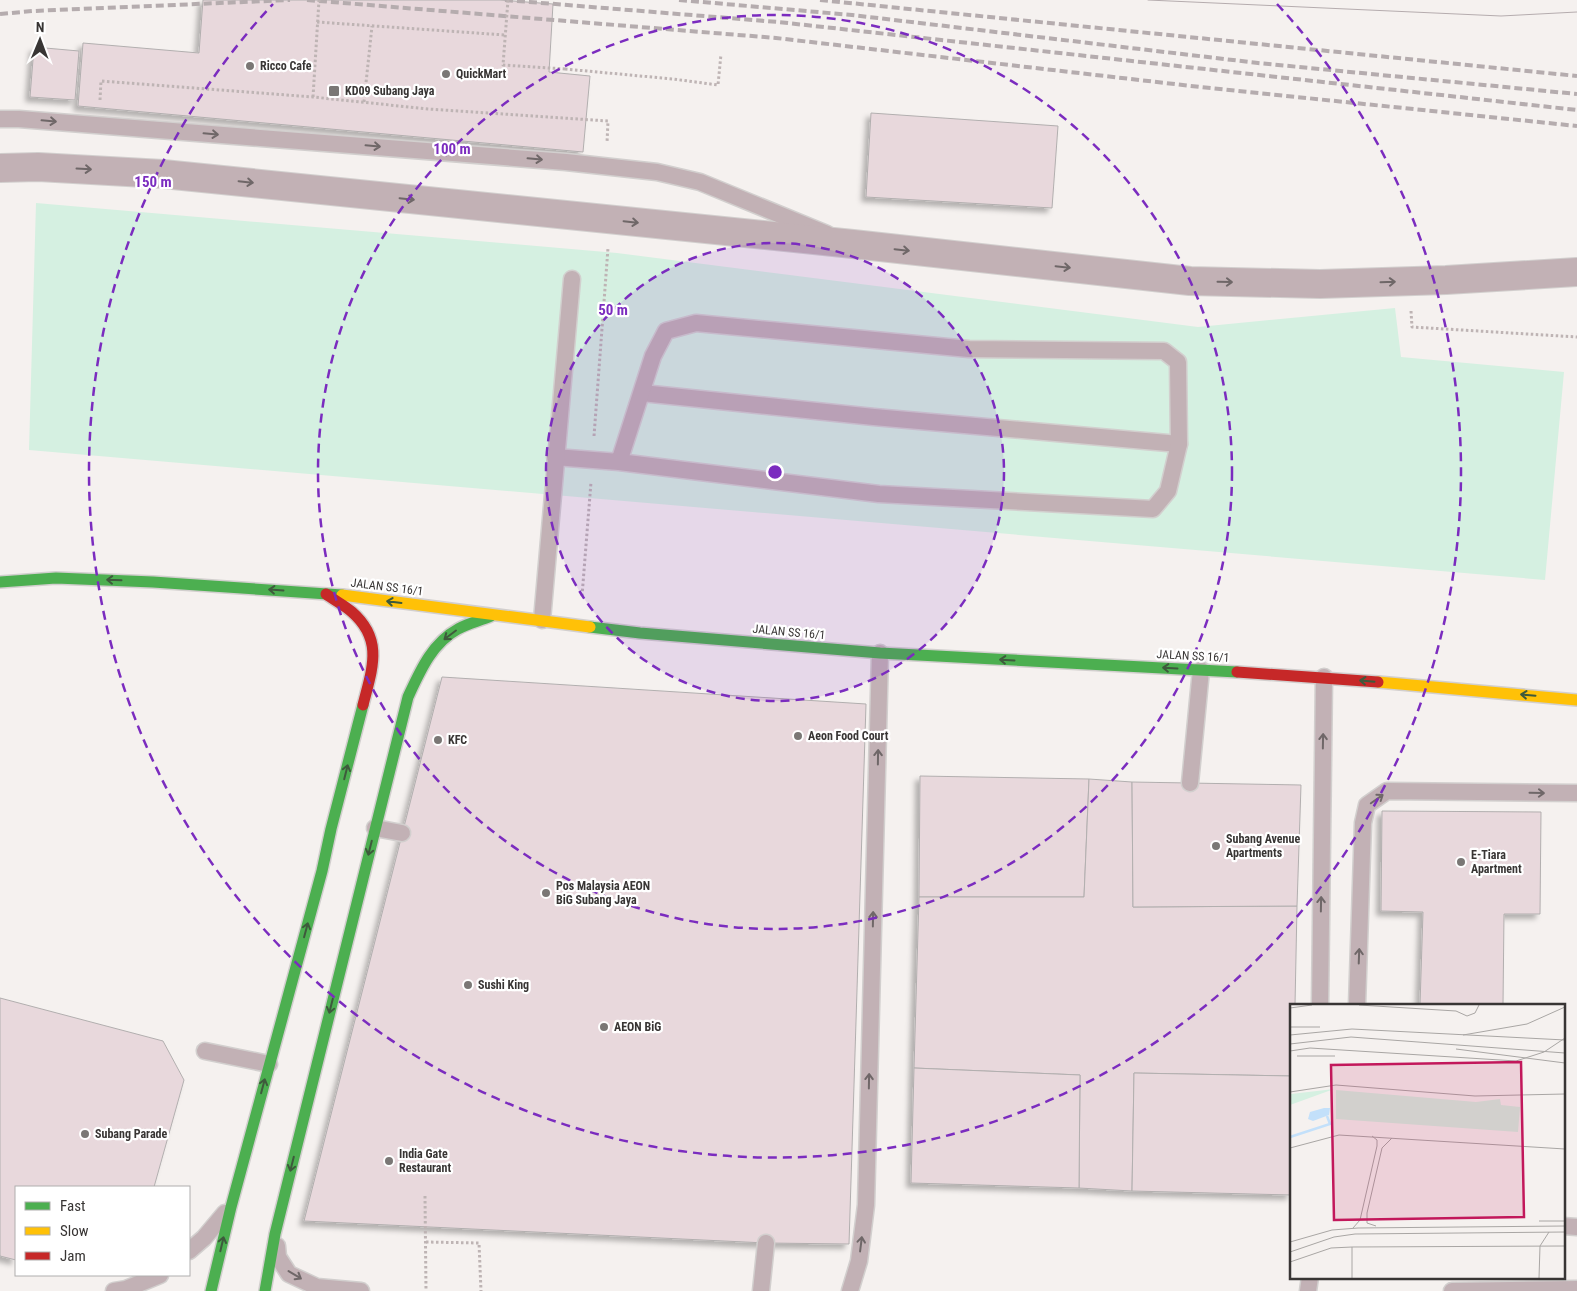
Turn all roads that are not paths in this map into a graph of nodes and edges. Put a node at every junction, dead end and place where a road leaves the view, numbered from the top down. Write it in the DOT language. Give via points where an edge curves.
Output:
graph roads {
  1 [pos="0,119"];
  2 [pos="0,168"];
  3 [pos="853,244"];
  4 [pos="1577,272"];
  5 [pos="572,279"];
  6 [pos="642,393"];
  7 [pos="1179,444"];
  8 [pos="555,457"];
  9 [pos="619,462"];
  10 [pos="0,582"];
  11 [pos="324,593"];
  12 [pos="494,615"];
  13 [pos="542,620"];
  14 [pos="880,653"];
  15 [pos="1201,670"];
  16 [pos="1324,677"];
  17 [pos="1577,700"];
  18 [pos="1190,783"];
  19 [pos="1577,793"];
  20 [pos="375,828"];
  21 [pos="402,833"];
  22 [pos="1320,1004"];
  23 [pos="1357,1004"];
  24 [pos="205,1051"];
  25 [pos="269,1064"];
  26 [pos="231,1207"];
  27 [pos="1564,1226"];
  28 [pos="1577,1227"];
  29 [pos="275,1234"];
  30 [pos="766,1243"];
  31 [pos="190,1250"];
  32 [pos="158,1276"];
  33 [pos="1310,1278"];
  34 [pos="1577,1289"];
  35 [pos="114,1291"];
  36 [pos="211,1291"];
  37 [pos="265,1291"];
  38 [pos="361,1291"];
  39 [pos="761,1291"];
  40 [pos="850,1291"];
  41 [pos="1308,1291"];
  42 [pos="1452,1291"];
  1 -- 3 [label="lane, one-way" via="547,160 657,172 700,182"];
  2 -- 3 [label="street, one-way" via="163,174"];
  3 -- 4 [label="street, one-way" via="1190,281 1320,284"];
  5 -- 8 [label="lane"];
  6 -- 7 [label="lane"];
  6 -- 7 [label="lane" via="653,356 666,331 696,323 969,349 1164,352 1178,362"];
  6 -- 9 [label="lane"];
  7 -- 9 [label="lane" via="1168,491 1153,509 880,494"];
  8 -- 9 [label="lane"];
  8 -- 13 [label="lane"];
  11 -- 10 [label="street, JALAN SS 16/1, one-way" via="56,578"];
  12 -- 11 [label="street, JALAN SS 16/1, one-way"];
  25 -- 11 [label="street, one-way" via="322,871 374,649 367,629 352,612"];
  12 -- 13 [label="street, JALAN SS 16/1"];
  12 -- 20 [label="street, one-way" via="458,629 437,645 423,665 408,697"];
  13 -- 14 [label="street, JALAN SS 16/1" via="640,633"];
  15 -- 14 [label="street, JALAN SS 16/1, one-way"];
  40 -- 14 [label="lane, one-way" via="859,1261 866,1205"];
  15 -- 16 [label="street, JALAN SS 16/1"];
  15 -- 18 [label="lane"];
  17 -- 16 [label="street, JALAN SS 16/1, one-way"];
  22 -- 16 [label="lane, one-way"];
  23 -- 19 [label="lane, one-way" via="1363,823 1367,805 1387,791"];
  20 -- 21 [label="lane"];
  20 -- 29 [label="street, one-way"];
  24 -- 25 [label="lane"];
  26 -- 25 [label="street, one-way"];
  26 -- 31 [label="lane"];
  36 -- 26 [label="street, one-way"];
  27 -- 28 [label="lane"];
  29 -- 37 [label="street"];
  29 -- 38 [label="lane, one-way" via="278,1257 289,1274 318,1287"];
  30 -- 39 [label="lane"];
  32 -- 35 [label="lane"];
  33 -- 41 [label="lane"];
  34 -- 42 [label="lane"];
}
